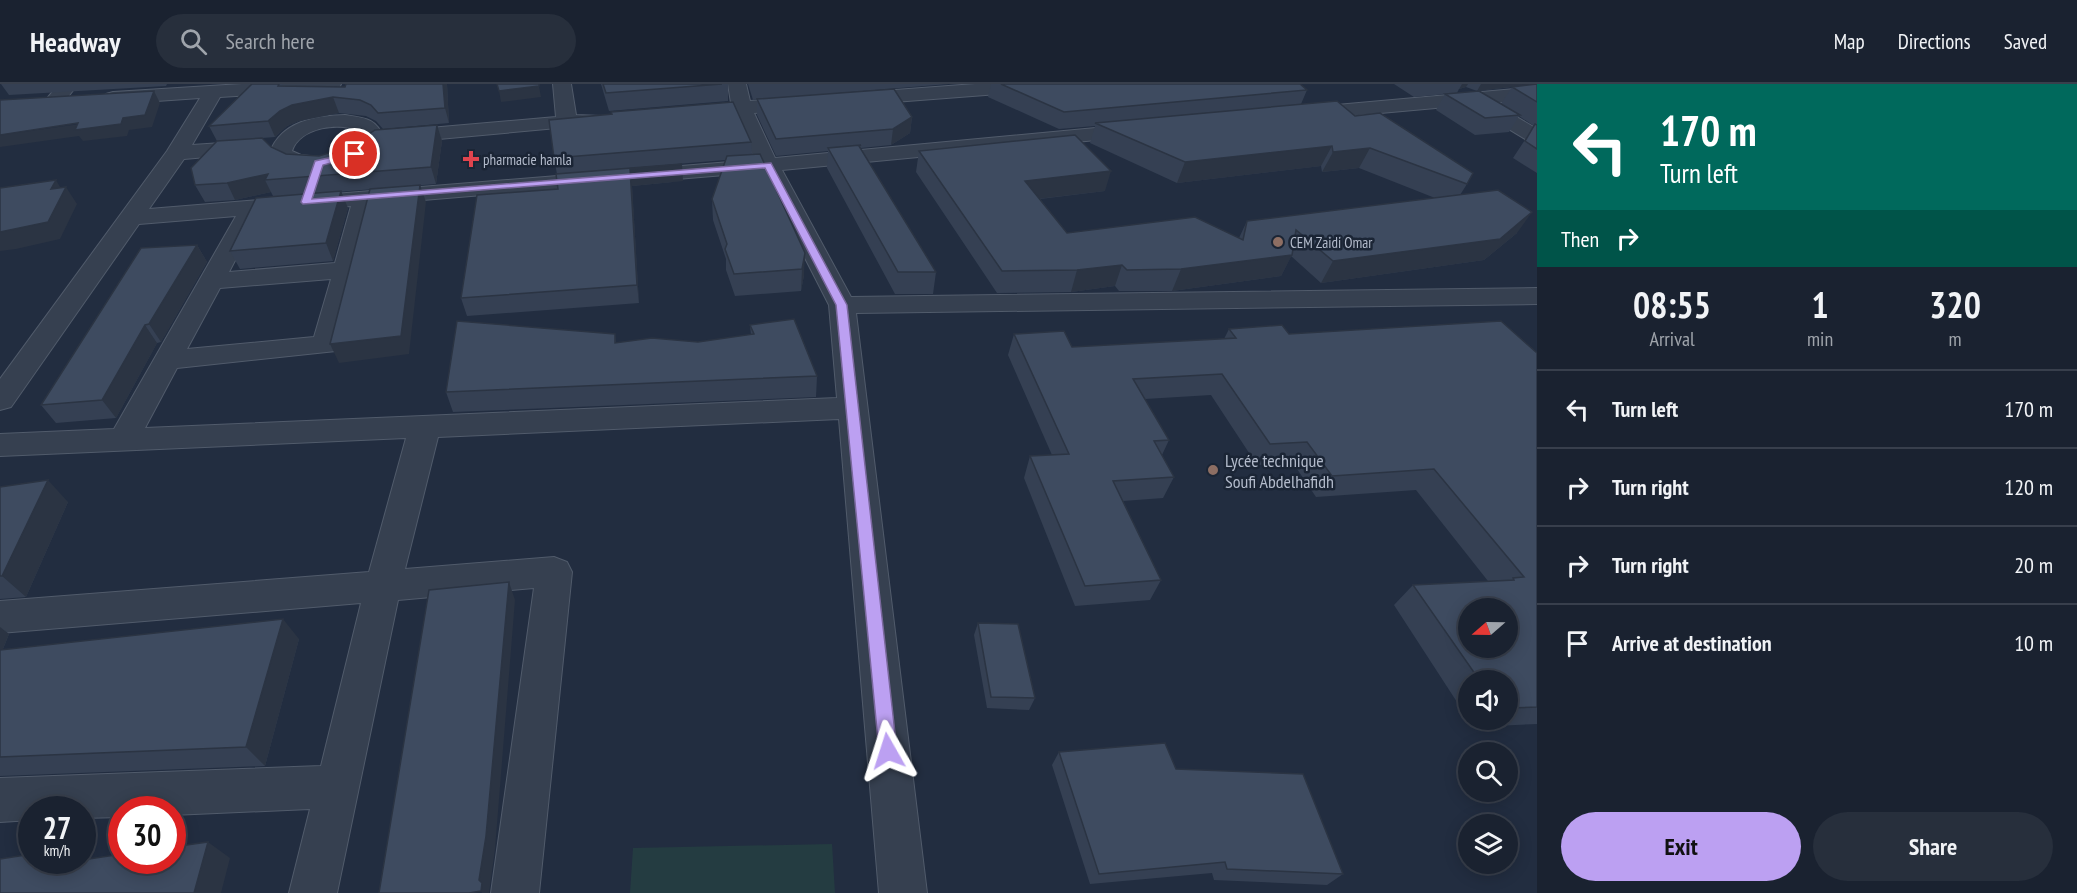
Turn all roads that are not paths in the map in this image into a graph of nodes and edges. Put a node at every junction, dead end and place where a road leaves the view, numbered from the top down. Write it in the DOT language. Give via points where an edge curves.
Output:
graph roads {
  1 [pos="333,84"];
  2 [pos="346,84"];
  3 [pos="562,84"];
  4 [pos="737,84"];
  5 [pos="1049,84"];
  6 [pos="1448,84"];
  7 [pos="313,85"];
  8 [pos="73,92"];
  9 [pos="213,93"];
  10 [pos="1537,93"];
  11 [pos="1303,98"];
  12 [pos="99,99"];
  13 [pos="1473,99"];
  14 [pos="32,103"];
  15 [pos="742,108"];
  16 [pos="1322,112"];
  17 [pos="672,114"];
  18 [pos="1287,116"];
  19 [pos="614,119"];
  20 [pos="334,122"];
  21 [pos="567,123"];
  22 [pos="1157,128"];
  23 [pos="374,138"];
  24 [pos="1537,138"];
  25 [pos="281,145"];
  26 [pos="177,153"];
  27 [pos="337,159"];
  28 [pos="768,165"];
  29 [pos="365,197"];
  30 [pos="306,202"];
  31 [pos="252,207"];
  32 [pos="132,217"];
  33 [pos="346,270"];
  34 [pos="211,281"];
  35 [pos="1537,296"];
  36 [pos="842,305"];
  37 [pos="167,360"];
  38 [pos="0,400"];
  39 [pos="852,408"];
  40 [pos="425,427"];
  41 [pos="123,440"];
  42 [pos="0,445"];
  43 [pos="383,586"];
  44 [pos="0,617"];
  45 [pos="337,787"];
  46 [pos="0,800"];
  47 [pos="313,893"];
  48 [pos="515,893"];
  49 [pos="903,893"];
  1 -- 7 [label="street"];
  2 -- 20 [label="street"];
  3 -- 21 [label="street"];
  4 -- 15 [label="street"];
  5 -- 15 [label="street"];
  6 -- 13 [label="street"];
  7 -- 9 [label="street"];
  8 -- 14 [label="street" via="54,102"];
  9 -- 12 [label="street"];
  9 -- 26 [label="street"];
  10 -- 13 [label="street"];
  11 -- 16 [label="street"];
  13 -- 16 [label="street"];
  13 -- 24 [label="street"];
  15 -- 17 [label="street"];
  15 -- 28 [label="street"];
  16 -- 18 [label="street"];
  19 -- 21 [label="street"];
  20 -- 23 [label="street" via="364,124 371,128"];
  20 -- 25 [label="street" via="303,128"];
  21 -- 23 [label="street"];
  22 -- 28 [label="street"];
  23 -- 27 [label="street" via="364,149"];
  25 -- 26 [label="street"];
  25 -- 27 [label="street" via="286,158 295,161"];
  26 -- 32 [label="street"];
  27 -- 30 [label="street"];
  28 -- 29 [label="street"];
  28 -- 36 [label="street"];
  29 -- 30 [label="street"];
  29 -- 33 [label="street"];
  30 -- 31 [label="street"];
  31 -- 32 [label="street"];
  31 -- 34 [label="street"];
  32 -- 38 [label="street"];
  33 -- 34 [label="street"];
  33 -- 37 [label="street" via="326,345"];
  34 -- 37 [label="street"];
  35 -- 36 [label="street"];
  36 -- 39 [label="street"];
  37 -- 41 [label="street"];
  39 -- 40 [label="street"];
  39 -- 49 [label="street"];
  40 -- 41 [label="street"];
  40 -- 43 [label="street"];
  41 -- 42 [label="street"];
  43 -- 44 [label="street"];
  43 -- 45 [label="street"];
  43 -- 48 [label="street" via="554,572"];
  45 -- 46 [label="street"];
  45 -- 47 [label="street"];
}
